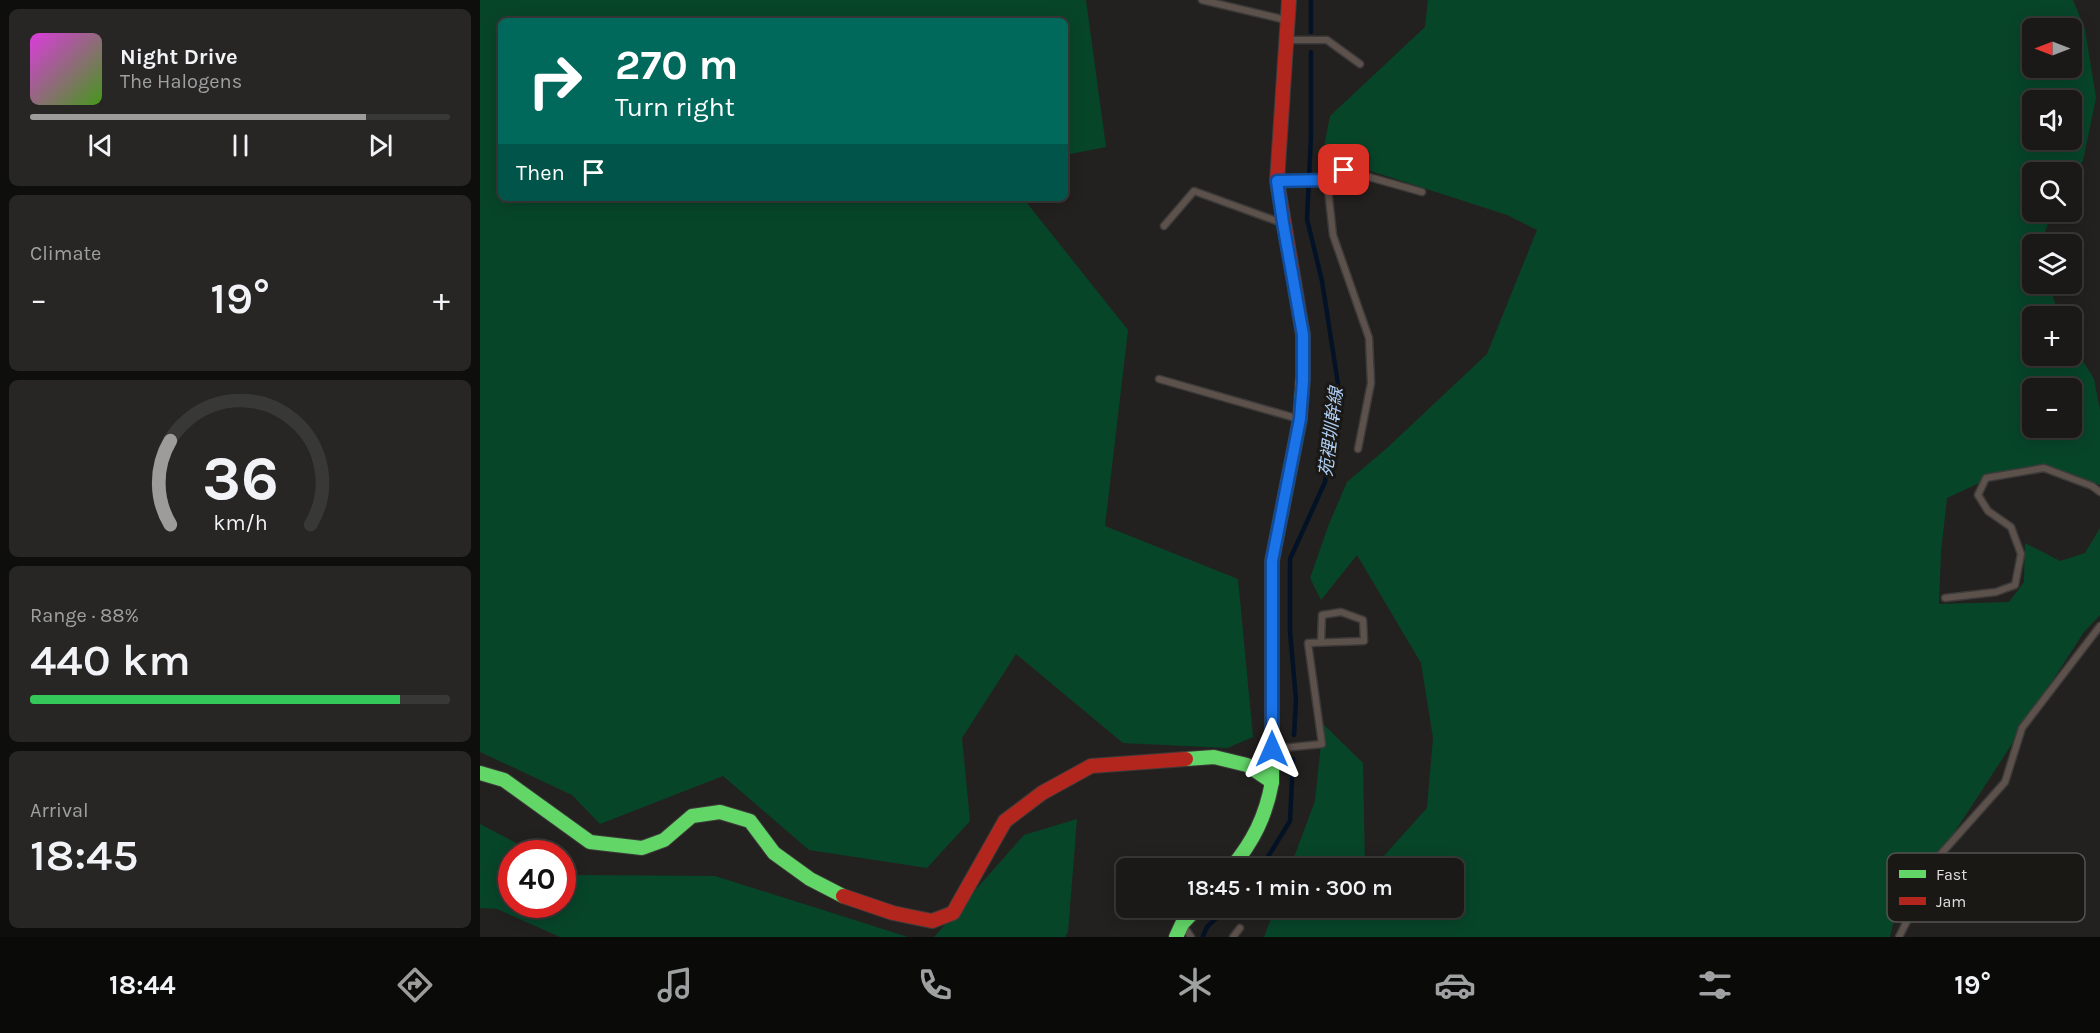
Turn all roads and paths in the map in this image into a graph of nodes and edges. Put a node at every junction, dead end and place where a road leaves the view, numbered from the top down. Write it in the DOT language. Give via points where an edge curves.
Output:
graph roads {
  1 [pos="1202,0"];
  2 [pos="1289,0"];
  3 [pos="1286,20"];
  4 [pos="1286,40"];
  5 [pos="1360,64"];
  6 [pos="1327,180"];
  7 [pos="1277,181"];
  8 [pos="1422,192"];
  9 [pos="1283,223"];
  10 [pos="1164,226"];
  11 [pos="1158,379"];
  12 [pos="1300,419"];
  13 [pos="1358,449"];
  14 [pos="2100,492"];
  15 [pos="1945,598"];
  16 [pos="2100,626"];
  17 [pos="1321,642"];
  18 [pos="1272,749"];
  19 [pos="480,773"];
  20 [pos="1272,782"];
  21 [pos="1942,853"];
  22 [pos="1238,858"];
  23 [pos="1189,918"];
  24 [pos="1906,922"];
  25 [pos="1240,928"];
  26 [pos="1179,931"];
  27 [pos="1191,937"];
  28 [pos="1233,937"];
  29 [pos="1899,937"];
  1 -- 3 [label="lane"];
  2 -- 3 [label="street"];
  3 -- 4 [label="street"];
  4 -- 5 [label="lane" via="1327,39"];
  4 -- 7 [label="street"];
  6 -- 7 [label="lane"];
  6 -- 8 [label="lane" via="1344,170"];
  6 -- 13 [label="lane" via="1333,235 1369,338 1371,383"];
  7 -- 9 [label="street"];
  9 -- 10 [label="lane" via="1194,191"];
  9 -- 12 [label="street" via="1303,335"];
  11 -- 12 [label="lane"];
  12 -- 18 [label="street" via="1272,561"];
  14 -- 15 [label="lane" via="2044,468 1986,478 1978,495 1988,511 2011,527 2020,554 2015,585 1996,592"];
  16 -- 21 [label="lane" via="2022,728 2005,782"];
  17 -- 17 [label="lane" via="1364,641 1363,620 1341,612 1322,615"];
  17 -- 18 [label="lane" via="1308,643 1322,744"];
  18 -- 20 [label="street"];
  19 -- 20 [label="street" via="504,780 590,842 642,848 664,840 692,816 720,812 750,821 774,853 810,879 847,898 932,921 953,913 1005,821 1042,793 1091,766 1214,757 1247,765"];
  20 -- 22 [label="street" via="1268,809"];
  23 -- 26 [label="street"];
  24 -- 29 [label="lane"];
  25 -- 28 [label="lane"];
  26 -- 27 [label="lane"];
}
